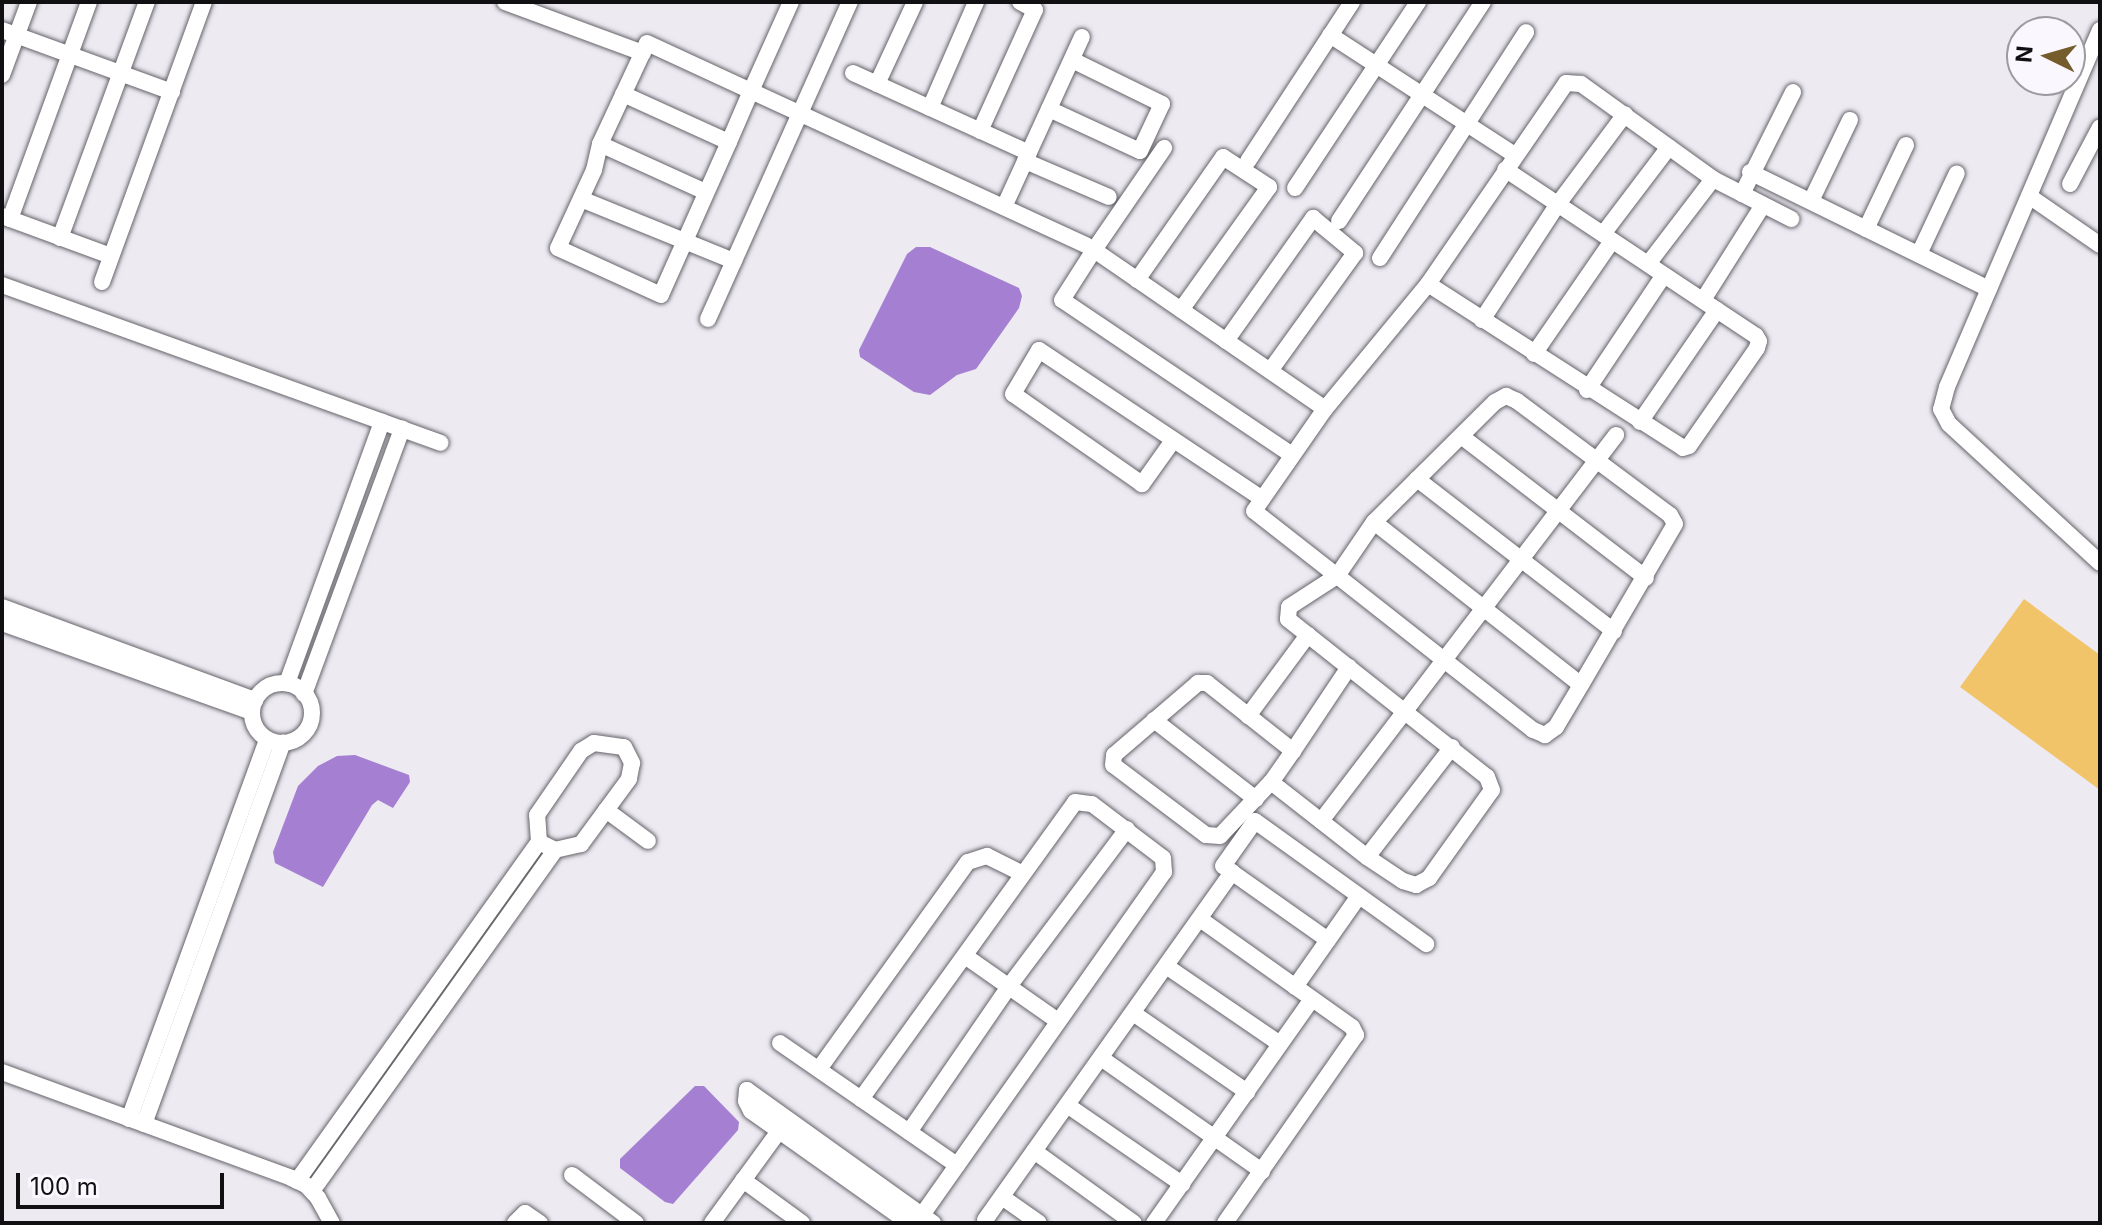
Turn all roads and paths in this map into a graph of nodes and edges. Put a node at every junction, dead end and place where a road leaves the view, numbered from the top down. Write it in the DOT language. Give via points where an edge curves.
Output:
graph roads {
  1 [pos="29,2"];
  2 [pos="89,2"];
  3 [pos="147,2"];
  4 [pos="204,2"];
  5 [pos="505,2"];
  6 [pos="791,2"];
  7 [pos="850,2"];
  8 [pos="915,2"];
  9 [pos="976,2"];
  10 [pos="1020,2"];
  11 [pos="1352,2"];
  12 [pos="1418,2"];
  13 [pos="1483,2"];
  14 [pos="2100,30"];
  15 [pos="9,32"];
  16 [pos="1526,32"];
  17 [pos="1330,35"];
  18 [pos="1082,37"];
  19 [pos="643,53"];
  20 [pos="70,55"];
  21 [pos="1072,60"];
  22 [pos="1376,65"];
  23 [pos="121,73"];
  24 [pos="853,73"];
  25 [pos="2,75"];
  26 [pos="877,84"];
  27 [pos="751,91"];
  28 [pos="172,92"];
  29 [pos="1793,92"];
  30 [pos="623,94"];
  31 [pos="1422,95"];
  32 [pos="930,108"];
  33 [pos="1049,109"];
  34 [pos="800,113"];
  35 [pos="1625,114"];
  36 [pos="1850,120"];
  37 [pos="1467,124"];
  38 [pos="2100,127"];
  39 [pos="980,131"];
  40 [pos="729,142"];
  41 [pos="600,144"];
  42 [pos="1906,145"];
  43 [pos="1669,147"];
  44 [pos="1164,148"];
  45 [pos="1515,155"];
  46 [pos="1027,157"];
  47 [pos="1248,161"];
  48 [pos="1505,169"];
  49 [pos="1750,172"];
  50 [pos="1957,173"];
  51 [pos="1713,179"];
  52 [pos="2070,184"];
  53 [pos="1295,188"];
  54 [pos="706,192"];
  55 [pos="1742,194"];
  56 [pos="2029,196"];
  57 [pos="1109,197"];
  58 [pos="581,199"];
  59 [pos="1811,201"];
  60 [pos="1558,204"];
  61 [pos="1763,205"];
  62 [pos="1004,207"];
  63 [pos="6,218"];
  64 [pos="1791,219"];
  65 [pos="1339,221"];
  66 [pos="1866,229"];
  67 [pos="60,238"];
  68 [pos="1608,238"];
  69 [pos="685,241"];
  70 [pos="2099,243"];
  71 [pos="1090,247"];
  72 [pos="1919,254"];
  73 [pos="111,256"];
  74 [pos="1380,258"];
  75 [pos="734,261"];
  76 [pos="1648,264"];
  77 [pos="1664,275"];
  78 [pos="1137,280"];
  79 [pos="102,282"];
  80 [pos="1428,284"];
  81 [pos="2,285"];
  82 [pos="1989,289"];
  83 [pos="1710,305"];
  84 [pos="1181,310"];
  85 [pos="708,319"];
  86 [pos="1482,320"];
  87 [pos="1226,341"];
  88 [pos="1534,354"];
  89 [pos="1270,371"];
  90 [pos="1587,390"];
  91 [pos="1325,409"];
  92 [pos="382,422"];
  93 [pos="1640,422"];
  94 [pos="402,429"];
  95 [pos="1616,435"];
  96 [pos="1461,436"];
  97 [pos="1172,442"];
  98 [pos="440,443"];
  99 [pos="1292,455"];
  100 [pos="1596,461"];
  101 [pos="1417,479"];
  102 [pos="1262,499"];
  103 [pos="1558,510"];
  104 [pos="1374,522"];
  105 [pos="1521,559"];
  106 [pos="2100,563"];
  107 [pos="1337,576"];
  108 [pos="1646,578"];
  109 [pos="2,607"];
  110 [pos="1483,608"];
  111 [pos="2,623"];
  112 [pos="1614,631"];
  113 [pos="1308,635"];
  114 [pos="1443,660"];
  115 [pos="1349,667"];
  116 [pos="287,683"];
  117 [pos="1581,685"];
  118 [pos="304,694"];
  119 [pos="254,706"];
  120 [pos="1405,711"];
  121 [pos="1248,716"];
  122 [pos="1154,720"];
  123 [pos="275,741"];
  124 [pos="1452,747"];
  125 [pos="1293,751"];
  126 [pos="1271,782"];
  127 [pos="1256,799"];
  128 [pos="606,810"];
  129 [pos="1321,821"];
  130 [pos="1127,829"];
  131 [pos="648,841"];
  132 [pos="539,842"];
  133 [pos="555,850"];
  134 [pos="1367,857"];
  135 [pos="1232,872"];
  136 [pos="1023,874"];
  137 [pos="1359,896"];
  138 [pos="1200,919"];
  139 [pos="1328,940"];
  140 [pos="1426,944"];
  141 [pos="965,956"];
  142 [pos="1166,966"];
  143 [pos="1010,985"];
  144 [pos="1295,987"];
  145 [pos="1312,999"];
  146 [pos="426,1001"];
  147 [pos="440,1011"];
  148 [pos="1133,1013"];
  149 [pos="1058,1021"];
  150 [pos="780,1043"];
  151 [pos="1280,1044"];
  152 [pos="1101,1058"];
  153 [pos="819,1069"];
  154 [pos="2,1072"];
  155 [pos="1247,1092"];
  156 [pos="861,1099"];
  157 [pos="1067,1105"];
  158 [pos="136,1121"];
  159 [pos="779,1131"];
  160 [pos="909,1132"];
  161 [pos="1215,1137"];
  162 [pos="1034,1151"];
  163 [pos="957,1165"];
  164 [pos="1262,1171"];
  165 [pos="572,1175"];
  166 [pos="743,1180"];
  167 [pos="297,1181"];
  168 [pos="1182,1184"];
  169 [pos="312,1191"];
  170 [pos="1002,1197"];
  171 [pos="985,1220"];
  172 [pos="920,1221"];
  173 [pos="332,1223"];
  174 [pos="515,1223"];
  175 [pos="540,1223"];
  176 [pos="636,1223"];
  177 [pos="712,1223"];
  178 [pos="802,1223"];
  179 [pos="1039,1223"];
  180 [pos="1134,1223"];
  181 [pos="1154,1223"];
  182 [pos="1225,1223"];
  1 -- 15 [label="street"];
  2 -- 20 [label="street"];
  3 -- 23 [label="street"];
  4 -- 28 [label="street"];
  5 -- 19 [label="street"];
  6 -- 27 [label="street"];
  7 -- 34 [label="street"];
  8 -- 26 [label="street"];
  9 -- 32 [label="street"];
  10 -- 39 [label="street" via="1035,10"];
  11 -- 17 [label="street"];
  12 -- 22 [label="street"];
  13 -- 31 [label="street"];
  14 -- 56 [label="street"];
  15 -- 20 [label="street"];
  15 -- 25 [label="street"];
  16 -- 37 [label="street"];
  17 -- 22 [label="street"];
  17 -- 47 [label="street"];
  18 -- 21 [label="street"];
  19 -- 27 [label="street" via="647,43"];
  19 -- 30 [label="street"];
  20 -- 23 [label="street"];
  20 -- 63 [label="street"];
  21 -- 33 [label="street"];
  21 -- 33 [label="street" via="1162,104 1140,151"];
  22 -- 31 [label="street"];
  22 -- 53 [label="street"];
  23 -- 28 [label="street"];
  23 -- 67 [label="street"];
  24 -- 26 [label="street"];
  26 -- 32 [label="street"];
  27 -- 34 [label="street"];
  27 -- 40 [label="street"];
  28 -- 73 [label="street"];
  29 -- 49 [label="street"];
  30 -- 40 [label="street"];
  30 -- 41 [label="street"];
  31 -- 37 [label="street"];
  31 -- 65 [label="street"];
  32 -- 39 [label="street"];
  33 -- 46 [label="street"];
  34 -- 62 [label="street"];
  34 -- 75 [label="street"];
  35 -- 43 [label="street"];
  35 -- 45 [label="street" via="1570,81"];
  35 -- 60 [label="street"];
  36 -- 59 [label="street"];
  37 -- 45 [label="street"];
  37 -- 74 [label="street"];
  38 -- 52 [label="street"];
  39 -- 46 [label="street"];
  40 -- 54 [label="street"];
  41 -- 54 [label="street"];
  41 -- 58 [label="street"];
  42 -- 66 [label="street"];
  43 -- 51 [label="street"];
  43 -- 68 [label="street"];
  44 -- 71 [label="street"];
  45 -- 48 [label="street"];
  46 -- 57 [label="street"];
  46 -- 62 [label="street"];
  48 -- 60 [label="street"];
  48 -- 80 [label="street"];
  49 -- 55 [label="street"];
  49 -- 59 [label="street"];
  50 -- 72 [label="street"];
  51 -- 55 [label="street"];
  51 -- 76 [label="street"];
  54 -- 69 [label="street"];
  55 -- 61 [label="street"];
  56 -- 70 [label="street"];
  56 -- 82 [label="street"];
  58 -- 69 [label="street"];
  58 -- 69 [label="street" via="558,248 661,295"];
  59 -- 66 [label="street"];
  60 -- 68 [label="street"];
  60 -- 86 [label="street"];
  61 -- 64 [label="street"];
  61 -- 83 [label="street"];
  62 -- 71 [label="street"];
  63 -- 67 [label="street"];
  66 -- 72 [label="street"];
  67 -- 73 [label="street"];
  68 -- 76 [label="street"];
  68 -- 88 [label="street"];
  69 -- 75 [label="street"];
  71 -- 78 [label="street"];
  71 -- 99 [label="street" via="1062,300"];
  72 -- 82 [label="street"];
  73 -- 79 [label="street"];
  75 -- 85 [label="street"];
  76 -- 77 [label="street"];
  77 -- 83 [label="street"];
  77 -- 90 [label="street"];
  78 -- 84 [label="street"];
  78 -- 84 [label="street" via="1223,157 1269,187"];
  80 -- 86 [label="street"];
  80 -- 91 [label="street"];
  81 -- 92 [label="street"];
  82 -- 106 [label="street" via="1942,399 1944,418"];
  83 -- 93 [label="street"];
  83 -- 93 [label="street" via="1758,339 1748,360 1686,448"];
  84 -- 87 [label="street"];
  86 -- 88 [label="street"];
  87 -- 89 [label="street"];
  87 -- 89 [label="street" via="1313,218 1355,253"];
  88 -- 90 [label="street"];
  89 -- 91 [label="street"];
  90 -- 93 [label="street"];
  91 -- 99 [label="street"];
  92 -- 94 [label="street"];
  92 -- 116 [label="street"];
  94 -- 98 [label="street"];
  94 -- 118 [label="street"];
  95 -- 100 [label="street"];
  96 -- 100 [label="street" via="1495,402 1511,397"];
  96 -- 101 [label="street"];
  96 -- 103 [label="street"];
  97 -- 97 [label="street" via="1142,484 1013,394 1039,350"];
  97 -- 102 [label="street"];
  99 -- 102 [label="street"];
  100 -- 103 [label="street"];
  100 -- 108 [label="street" via="1674,520"];
  101 -- 104 [label="street"];
  101 -- 105 [label="street"];
  102 -- 107 [label="street" via="1254,511"];
  103 -- 105 [label="street"];
  103 -- 108 [label="street"];
  104 -- 107 [label="street"];
  104 -- 110 [label="street"];
  105 -- 110 [label="street"];
  105 -- 112 [label="street"];
  107 -- 113 [label="street" via="1287,611 1288,619"];
  107 -- 114 [label="street"];
  108 -- 112 [label="street"];
  109 -- 119 [label="street"];
  110 -- 114 [label="street"];
  110 -- 117 [label="street"];
  111 -- 119 [label="street"];
  112 -- 117 [label="street"];
  113 -- 115 [label="street"];
  113 -- 121 [label="street"];
  114 -- 117 [label="street" via="1545,735 1556,727"];
  114 -- 120 [label="street"];
  115 -- 120 [label="street"];
  115 -- 125 [label="street"];
  116 -- 118 [label="street"];
  116 -- 119 [label="street" via="263,689"];
  118 -- 123 [label="street" via="311,721 295,740"];
  119 -- 123 [label="street" via="259,732"];
  120 -- 124 [label="street"];
  120 -- 129 [label="street"];
  121 -- 122 [label="street" via="1203,682"];
  121 -- 125 [label="street"];
  122 -- 127 [label="street"];
  122 -- 127 [label="street" via="1114,755 1113,765 1120,773 1213,837 1226,832"];
  123 -- 158 [label="street"];
  124 -- 134 [label="street"];
  124 -- 134 [label="street" via="1487,777 1492,790 1429,878 1411,884"];
  125 -- 126 [label="street"];
  126 -- 127 [label="street"];
  126 -- 129 [label="street"];
  128 -- 131 [label="street"];
  128 -- 132 [label="street" via="629,779 632,763 624,747 594,743 581,751 537,815"];
  128 -- 133 [label="street" via="581,844"];
  129 -- 134 [label="street"];
  130 -- 136 [label="street" via="1092,804 1075,802"];
  130 -- 143 [label="street"];
  130 -- 149 [label="street" via="1159,853 1165,868"];
  132 -- 133 [label="street"];
  132 -- 146 [label="street"];
  133 -- 147 [label="street"];
  135 -- 137 [label="street" via="1223,866 1255,821"];
  135 -- 138 [label="street"];
  135 -- 139 [label="street"];
  136 -- 141 [label="street"];
  136 -- 153 [label="street" via="991,857 968,862"];
  137 -- 139 [label="street"];
  137 -- 140 [label="street"];
  138 -- 142 [label="street"];
  138 -- 144 [label="street"];
  139 -- 144 [label="street"];
  141 -- 143 [label="street"];
  141 -- 156 [label="street"];
  142 -- 148 [label="street"];
  142 -- 151 [label="street"];
  143 -- 149 [label="street"];
  143 -- 160 [label="street"];
  144 -- 145 [label="street"];
  145 -- 151 [label="street"];
  145 -- 164 [label="street" via="1352,1027 1355,1039"];
  146 -- 147 [label="street"];
  146 -- 167 [label="street"];
  147 -- 169 [label="street"];
  148 -- 152 [label="street"];
  148 -- 155 [label="street"];
  149 -- 163 [label="street"];
  150 -- 153 [label="street"];
  151 -- 155 [label="street"];
  152 -- 157 [label="street"];
  152 -- 161 [label="street"];
  153 -- 156 [label="street"];
  154 -- 158 [label="street"];
  155 -- 161 [label="street"];
  156 -- 160 [label="street"];
  157 -- 162 [label="street"];
  157 -- 168 [label="street"];
  158 -- 167 [label="street"];
  159 -- 166 [label="street"];
  159 -- 172 [label="street"];
  159 -- 172 [label="street" via="751,1111 747,1090"];
  160 -- 163 [label="street"];
  161 -- 164 [label="street"];
  161 -- 168 [label="street"];
  162 -- 170 [label="street"];
  162 -- 180 [label="street"];
  163 -- 172 [label="street"];
  164 -- 182 [label="street"];
  165 -- 176 [label="street"];
  166 -- 177 [label="street"];
  166 -- 178 [label="street"];
  167 -- 169 [label="street"];
  168 -- 181 [label="street"];
  169 -- 173 [label="street"];
  170 -- 171 [label="street"];
  170 -- 179 [label="street"];
  174 -- 175 [label="street" via="525,1213"];
}
